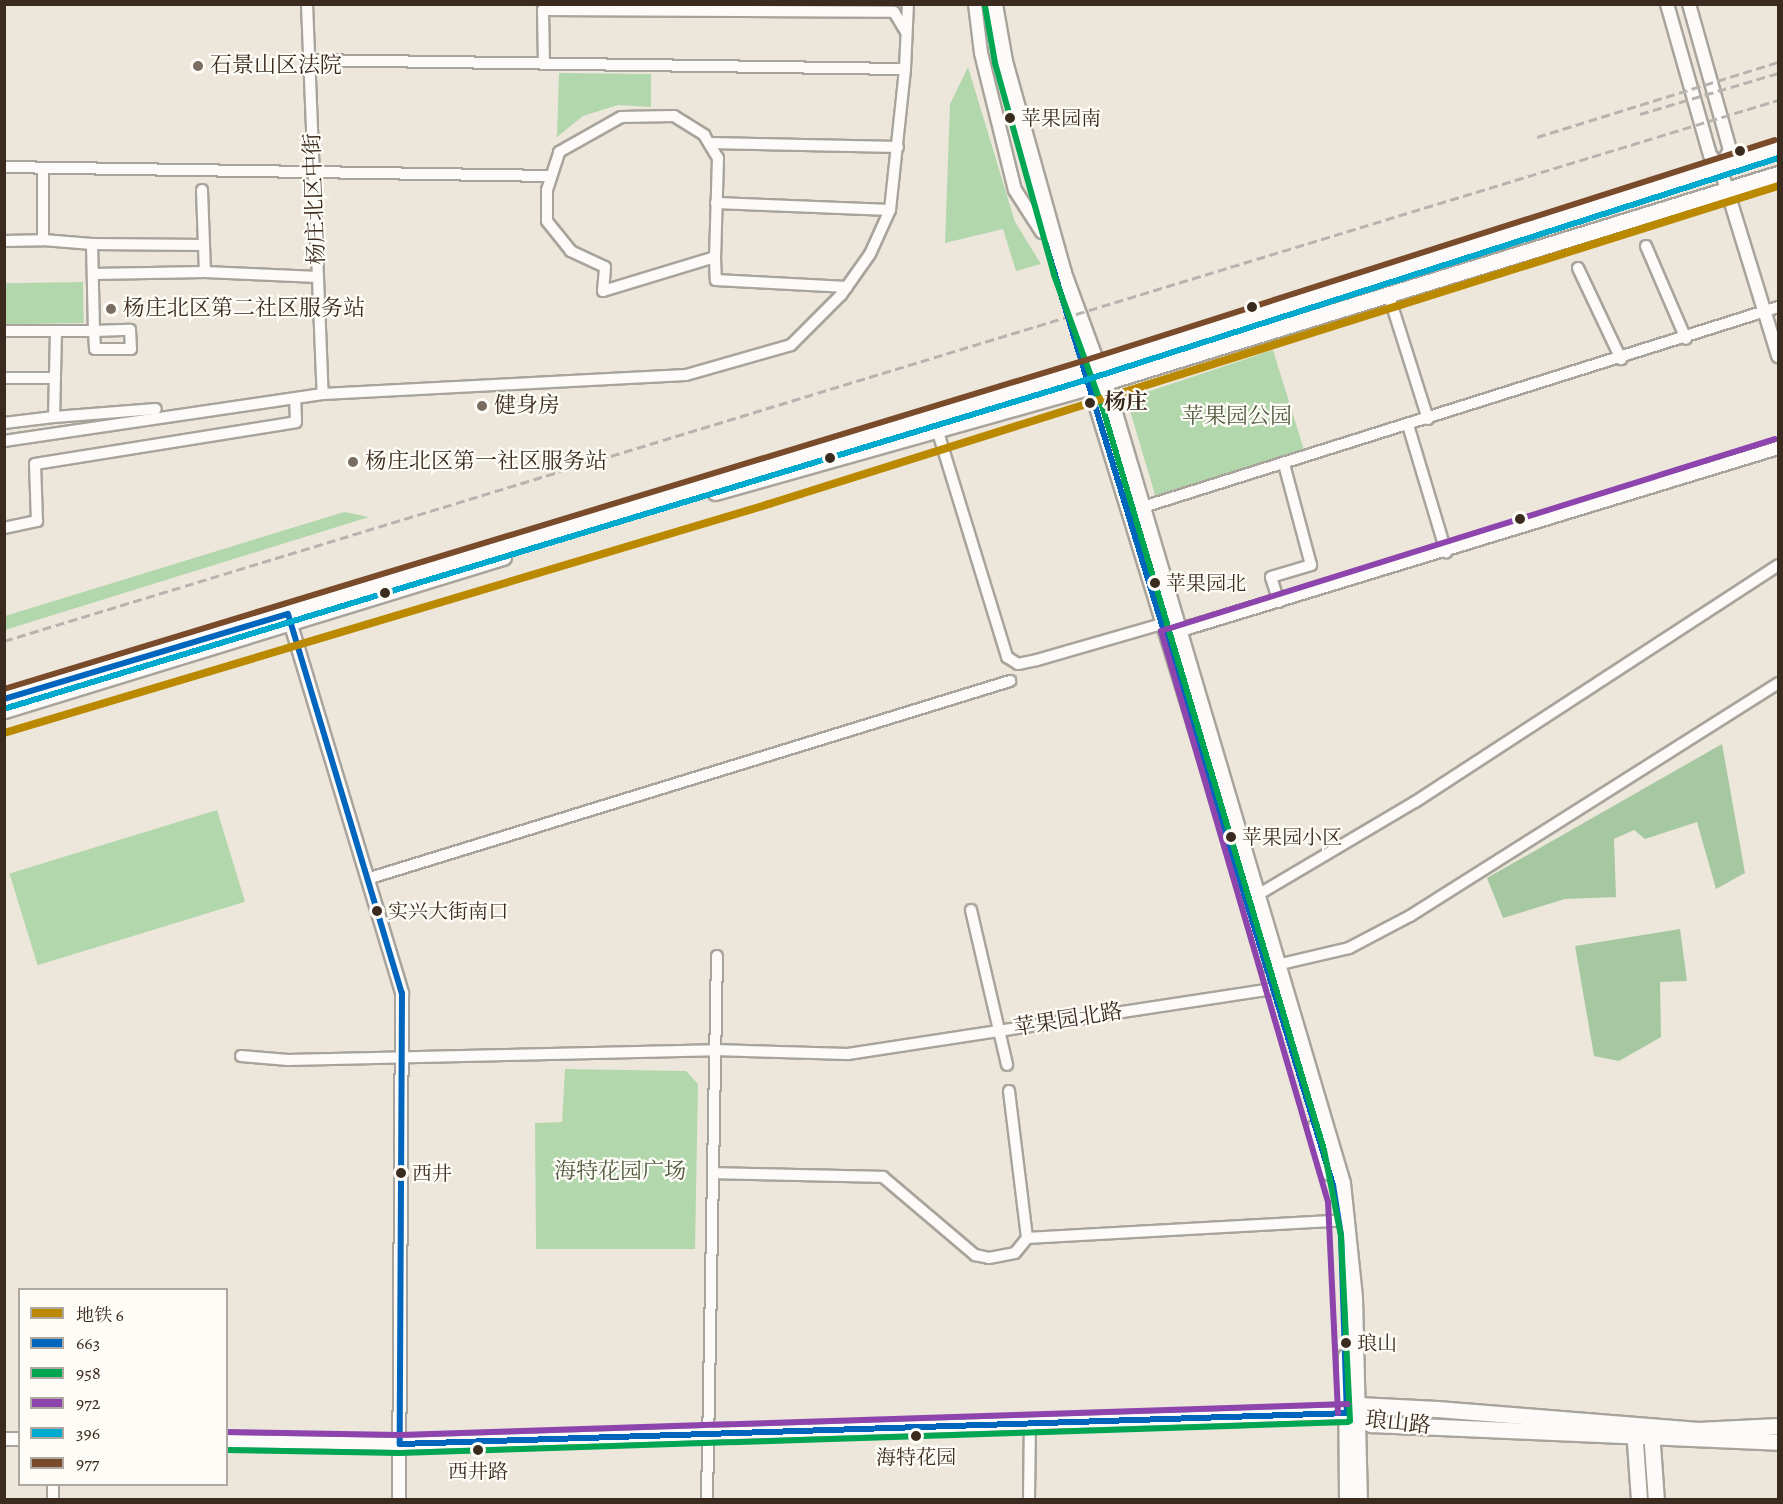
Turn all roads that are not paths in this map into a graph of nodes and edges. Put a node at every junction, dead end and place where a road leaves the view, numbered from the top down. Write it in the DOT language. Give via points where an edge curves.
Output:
graph roads {
  1 [pos="307,4"];
  2 [pos="908,4"];
  3 [pos="975,4"];
  4 [pos="984,4"];
  5 [pos="994,4"];
  6 [pos="1667,4"];
  7 [pos="1689,4"];
  8 [pos="907,32"];
  9 [pos="309,60"];
  10 [pos="544,63"];
  11 [pos="905,69"];
  12 [pos="709,143"];
  13 [pos="898,147"];
  14 [pos="1779,149"];
  15 [pos="1720,167"];
  16 [pos="4,168"];
  17 [pos="43,168"];
  18 [pos="313,172"];
  19 [pos="1779,174"];
  20 [pos="551,176"];
  21 [pos="202,190"];
  22 [pos="1728,191"];
  23 [pos="716,203"];
  24 [pos="890,210"];
  25 [pos="1042,232"];
  26 [pos="43,240"];
  27 [pos="4,241"];
  28 [pos="92,244"];
  29 [pos="204,245"];
  30 [pos="1646,246"];
  31 [pos="715,257"];
  32 [pos="1578,268"];
  33 [pos="205,272"];
  34 [pos="93,274"];
  35 [pos="318,278"];
  36 [pos="847,287"];
  37 [pos="1389,296"];
  38 [pos="1779,307"];
  39 [pos="1766,311"];
  40 [pos="4,331"];
  41 [pos="56,331"];
  42 [pos="1686,339"];
  43 [pos="1779,356"];
  44 [pos="1621,359"];
  45 [pos="1091,369"];
  46 [pos="4,378"];
  47 [pos="55,378"];
  48 [pos="1097,384"];
  49 [pos="323,394"];
  50 [pos="295,399"];
  51 [pos="156,409"];
  52 [pos="54,417"];
  53 [pos="1428,419"];
  54 [pos="4,423"];
  55 [pos="1408,425"];
  56 [pos="937,429"];
  57 [pos="4,441"];
  58 [pos="1779,448"];
  59 [pos="1284,464"];
  60 [pos="1143,507"];
  61 [pos="4,528"];
  62 [pos="1446,552"];
  63 [pos="1779,565"];
  64 [pos="1279,602"];
  65 [pos="290,619"];
  66 [pos="1171,629"];
  67 [pos="1010,681"];
  68 [pos="1779,683"];
  69 [pos="4,699"];
  70 [pos="4,710"];
  71 [pos="370,878"];
  72 [pos="1253,898"];
  73 [pos="971,910"];
  74 [pos="717,956"];
  75 [pos="1273,966"];
  76 [pos="1274,989"];
  77 [pos="1001,1031"];
  78 [pos="714,1050"];
  79 [pos="241,1056"];
  80 [pos="404,1056"];
  81 [pos="1007,1065"];
  82 [pos="1009,1091"];
  83 [pos="713,1173"];
  84 [pos="1344,1220"];
  85 [pos="1027,1238"];
  86 [pos="1355,1413"];
  87 [pos="1030,1423"];
  88 [pos="1779,1426"];
  89 [pos="1635,1431"];
  90 [pos="1651,1433"];
  91 [pos="708,1434"];
  92 [pos="228,1441"];
  93 [pos="1779,1442"];
  94 [pos="400,1443"];
  95 [pos="399,1500"];
  96 [pos="706,1500"];
  97 [pos="1029,1500"];
  98 [pos="1347,1500"];
  99 [pos="1359,1500"];
  100 [pos="1639,1500"];
  101 [pos="1656,1500"];
  1 -- 9 [label="street, 杨庄北区中街"];
  2 -- 8 [label="street"];
  3 -- 25 [label="street" via="981,53 1015,190"];
  4 -- 25 [label="main road" via="1012,135"];
  5 -- 45 [label="main road" via="1024,140"];
  6 -- 15 [label="street" via="1710,155"];
  7 -- 15 [label="street" via="1730,150"];
  8 -- 10 [label="street" via="894,12 543,10"];
  8 -- 11 [label="street"];
  9 -- 10 [label="street"];
  9 -- 18 [label="street, 杨庄北区中街"];
  10 -- 11 [label="street"];
  11 -- 13 [label="street"];
  12 -- 13 [label="street"];
  12 -- 20 [label="street" via="674,116 621,117 559,152"];
  12 -- 23 [label="street" via="718,158"];
  13 -- 24 [label="street"];
  14 -- 15 [label="main road"];
  15 -- 22 [label="street"];
  15 -- 45 [label="main road"];
  16 -- 17 [label="street"];
  17 -- 18 [label="street"];
  17 -- 26 [label="street"];
  18 -- 20 [label="street"];
  18 -- 35 [label="street, 杨庄北区中街"];
  19 -- 22 [label="main road"];
  20 -- 31 [label="street" via="547,221 571,251 604,267 603,291"];
  21 -- 29 [label="street"];
  22 -- 37 [label="main road"];
  22 -- 39 [label="street"];
  23 -- 24 [label="street"];
  23 -- 31 [label="street"];
  24 -- 36 [label="street" via="870,254"];
  25 -- 45 [label="main road"];
  26 -- 27 [label="street"];
  26 -- 28 [label="street"];
  28 -- 29 [label="street"];
  28 -- 34 [label="street"];
  29 -- 33 [label="street"];
  30 -- 42 [label="street"];
  31 -- 36 [label="street" via="716,280"];
  32 -- 44 [label="street"];
  33 -- 34 [label="street"];
  33 -- 35 [label="street"];
  34 -- 41 [label="street" via="94,331"];
  35 -- 49 [label="street, 杨庄北区中街"];
  36 -- 49 [label="street" via="791,345 686,375"];
  37 -- 48 [label="main road"];
  37 -- 53 [label="street"];
  38 -- 39 [label="street"];
  39 -- 42 [label="street"];
  39 -- 43 [label="street"];
  40 -- 41 [label="street"];
  41 -- 47 [label="street"];
  42 -- 44 [label="street"];
  44 -- 53 [label="street"];
  45 -- 48 [label="main road"];
  45 -- 65 [label="main road"];
  46 -- 47 [label="street"];
  47 -- 52 [label="street"];
  48 -- 56 [label="main road"];
  48 -- 60 [label="main road"];
  48 -- 66 [label="main road"];
  49 -- 50 [label="street"];
  50 -- 57 [label="street"];
  50 -- 61 [label="street" via="296,422 34,464 37,521"];
  51 -- 52 [label="street"];
  52 -- 54 [label="street"];
  53 -- 55 [label="street"];
  55 -- 59 [label="street"];
  55 -- 62 [label="street"];
  56 -- 65 [label="main road"];
  56 -- 66 [label="street" via="1007,657 1018,664"];
  58 -- 62 [label="street"];
  59 -- 60 [label="street"];
  59 -- 64 [label="street" via="1311,565 1271,577"];
  60 -- 66 [label="main road"];
  62 -- 64 [label="street"];
  63 -- 72 [label="street" via="1415,802"];
  64 -- 66 [label="street"];
  65 -- 69 [label="main road"];
  65 -- 70 [label="main road"];
  65 -- 71 [label="street"];
  66 -- 72 [label="main road"];
  67 -- 71 [label="street"];
  68 -- 75 [label="street" via="1410,916 1349,948"];
  71 -- 80 [label="street" via="401,985"];
  72 -- 75 [label="main road"];
  73 -- 77 [label="street"];
  74 -- 78 [label="street"];
  75 -- 76 [label="main road"];
  75 -- 84 [label="main road" via="1333,1148"];
  76 -- 77 [label="street, 苹果园北路"];
  76 -- 84 [label="main road"];
  77 -- 78 [label="street, 苹果园北路" via="862,1053"];
  77 -- 81 [label="street"];
  78 -- 80 [label="street, 苹果园北路"];
  78 -- 83 [label="street"];
  79 -- 80 [label="street, 苹果园北路"];
  80 -- 94 [label="street"];
  82 -- 85 [label="street"];
  83 -- 85 [label="street" via="883,1177 975,1255 1015,1253"];
  83 -- 91 [label="street"];
  84 -- 85 [label="street"];
  84 -- 86 [label="main road"];
  86 -- 87 [label="street"];
  86 -- 89 [label="main road, 琅山路"];
  86 -- 98 [label="main road"];
  86 -- 99 [label="main road"];
  87 -- 91 [label="street"];
  87 -- 97 [label="street"];
  88 -- 90 [label="main road, 琅山路"];
  89 -- 90 [label="main road, 琅山路"];
  89 -- 100 [label="main road"];
  90 -- 93 [label="main road, 琅山路"];
  90 -- 101 [label="main road"];
  91 -- 94 [label="street"];
  91 -- 96 [label="street"];
  92 -- 94 [label="street"];
  94 -- 95 [label="street"];
}
